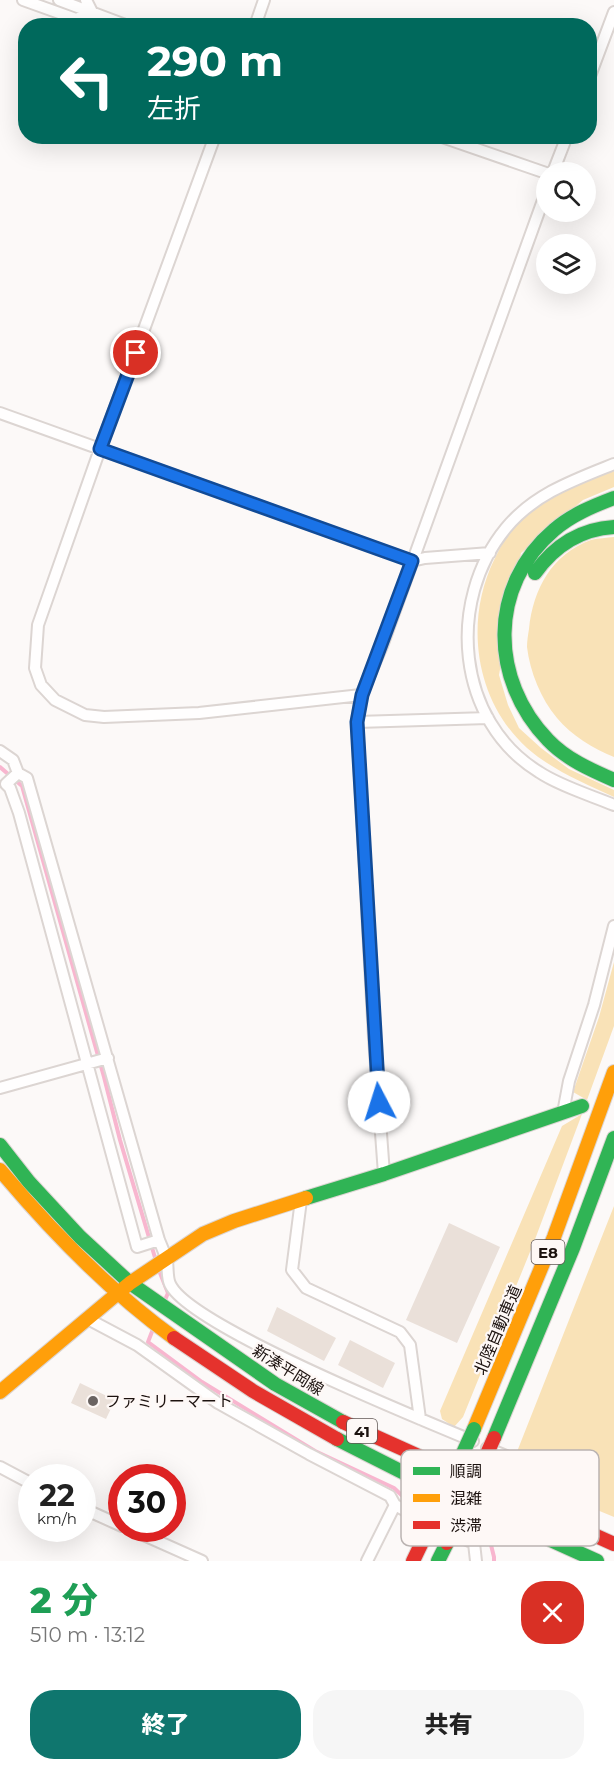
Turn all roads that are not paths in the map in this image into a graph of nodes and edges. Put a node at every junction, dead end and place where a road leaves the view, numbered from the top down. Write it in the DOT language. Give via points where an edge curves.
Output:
graph roads {
  1 [pos="23,0"];
  2 [pos="58,0"];
  3 [pos="86,0"];
  4 [pos="264,0"];
  5 [pos="92,12"];
  6 [pos="614,12"];
  7 [pos="73,18"];
  8 [pos="78,18"];
  9 [pos="107,18"];
  10 [pos="258,18"];
  11 [pos="597,57"];
  12 [pos="212,144"];
  13 [pos="462,144"];
  14 [pos="564,144"];
  15 [pos="557,162"];
  16 [pos="536,170"];
  17 [pos="536,220"];
  18 [pos="0,414"];
  19 [pos="100,449"];
  20 [pos="614,464"];
  21 [pos="614,498"];
  22 [pos="614,527"];
  23 [pos="490,553"];
  24 [pos="412,561"];
  25 [pos="362,695"];
  26 [pos="488,718"];
  27 [pos="357,722"];
  28 [pos="0,751"];
  29 [pos="614,766"];
  30 [pos="18,773"];
  31 [pos="614,780"];
  32 [pos="3,781"];
  33 [pos="614,805"];
  34 [pos="614,926"];
  35 [pos="108,1058"];
  36 [pos="86,1065"];
  37 [pos="614,1072"];
  38 [pos="0,1088"];
  39 [pos="582,1106"];
  40 [pos="563,1113"];
  41 [pos="614,1138"];
  42 [pos="0,1145"];
  43 [pos="614,1167"];
  44 [pos="0,1170"];
  45 [pos="384,1173"];
  46 [pos="301,1200"];
  47 [pos="158,1240"];
  48 [pos="166,1258"];
  49 [pos="130,1283"];
  50 [pos="119,1294"];
  51 [pos="88,1319"];
  52 [pos="534,1347"];
  53 [pos="0,1392"];
  54 [pos="420,1419"];
  55 [pos="404,1450"];
  56 [pos="464,1450"];
  57 [pos="489,1450"];
  58 [pos="493,1450"];
  59 [pos="0,1467"];
  60 [pos="401,1472"];
  61 [pos="18,1477"];
  62 [pos="395,1505"];
  63 [pos="401,1509"];
  64 [pos="599,1537"];
  65 [pos="159,1542"];
  66 [pos="614,1544"];
  67 [pos="420,1546"];
  68 [pos="446,1546"];
  69 [pos="474,1546"];
  70 [pos="563,1546"];
  71 [pos="202,1561"];
  72 [pos="367,1561"];
  73 [pos="413,1561"];
  74 [pos="438,1561"];
  75 [pos="476,1561"];
  76 [pos="597,1561"];
  1 -- 7 [label="street"];
  2 -- 5 [label="street"];
  3 -- 5 [label="street"];
  4 -- 10 [label="street"];
  5 -- 8 [label="street"];
  5 -- 9 [label="street"];
  6 -- 11 [label="street"];
  12 -- 19 [label="street"];
  13 -- 16 [label="street"];
  14 -- 15 [label="street"];
  17 -- 24 [label="street"];
  18 -- 19 [label="street"];
  19 -- 24 [label="street"];
  19 -- 25 [label="street" via="38,625 35,668 41,685 55,700 85,715 104,717 199,713"];
  20 -- 23 [label="street" via="559,486 532,504 506,528"];
  21 -- 31 [label="main road" via="560,524 533,551 511,592 503,638 514,693 536,727 579,763"];
  22 -- 29 [label="main road" via="575,536 547,556 527,587 517,639 523,677 540,710 566,738"];
  23 -- 24 [label="street"];
  23 -- 26 [label="street" via="469,609 467,638 477,696"];
  24 -- 25 [label="street"];
  25 -- 27 [label="street"];
  26 -- 27 [label="street"];
  26 -- 33 [label="street" via="509,747 539,772"];
  27 -- 45 [label="street"];
  28 -- 30 [label="street" via="13,760"];
  30 -- 32 [label="street"];
  30 -- 35 [label="street" via="27,778"];
  32 -- 36 [label="street" via="10,788 19,813"];
  34 -- 40 [label="street"];
  35 -- 36 [label="street"];
  35 -- 47 [label="street"];
  36 -- 38 [label="street"];
  36 -- 47 [label="street" via="137,1247"];
  37 -- 56 [label="main road, 北陸自動車道 / E8, bridge" via="554,1237"];
  39 -- 40 [label="main road"];
  40 -- 45 [label="main road"];
  41 -- 52 [label="main road, E8"];
  42 -- 49 [label="main road, 新湊平岡線 / 41" via="80,1237"];
  43 -- 52 [label="main road" via="553,1313"];
  44 -- 50 [label="main road, 41" via="66,1245"];
  45 -- 46 [label="main road"];
  46 -- 48 [label="main road" via="203,1234"];
  46 -- 54 [label="street" via="292,1270 306,1288 399,1332 410,1345"];
  47 -- 48 [label="street"];
  48 -- 49 [label="main road"];
  48 -- 54 [label="street" via="170,1284 186,1301 217,1322 327,1378"];
  49 -- 50 [label="main road"];
  49 -- 55 [label="main road, 新湊平岡線 / 41" via="275,1384"];
  50 -- 51 [label="main road"];
  50 -- 60 [label="main road, 41" via="193,1351 299,1420"];
  51 -- 53 [label="main road"];
  51 -- 62 [label="street" via="137,1345 218,1403 390,1496"];
  52 -- 57 [label="main road, E8, bridge"];
  54 -- 58 [label="street"];
  59 -- 61 [label="street"];
  62 -- 63 [label="street"];
  62 -- 72 [label="street"];
  64 -- 66 [label="main road, 新湊平岡線 / 41"];
  65 -- 71 [label="street"];
  67 -- 73 [label="main road, 北陸自動車道 / E8, bridge"];
  68 -- 74 [label="main road, E8, bridge"];
  69 -- 75 [label="street"];
  70 -- 76 [label="main road, 41"];
}
